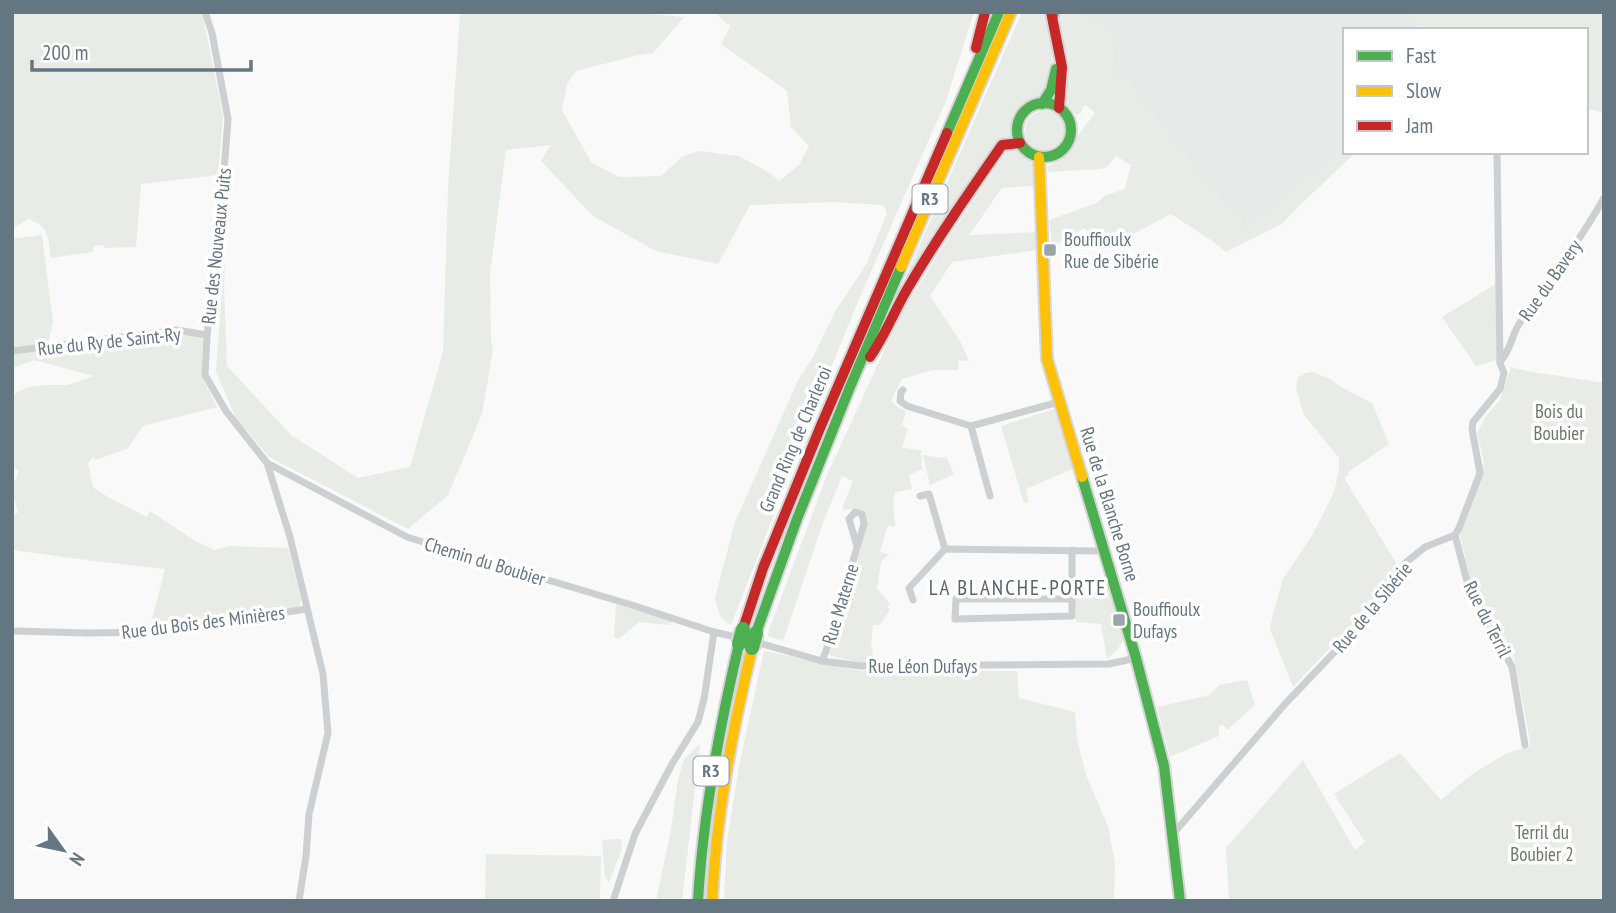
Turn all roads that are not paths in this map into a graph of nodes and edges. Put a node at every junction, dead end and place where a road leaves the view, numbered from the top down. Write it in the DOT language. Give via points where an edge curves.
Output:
graph roads {
  1 [pos="205,12"];
  2 [pos="985,12"];
  3 [pos="999,12"];
  4 [pos="1011,12"];
  5 [pos="1053,14"];
  6 [pos="1058,49"];
  7 [pos="976,64"];
  8 [pos="1042,104"];
  9 [pos="1059,108"];
  10 [pos="1020,143"];
  11 [pos="1497,154"];
  12 [pos="1039,157"];
  13 [pos="1604,198"];
  14 [pos="206,335"];
  15 [pos="12,351"];
  16 [pos="1500,363"];
  17 [pos="850,387"];
  18 [pos="903,390"];
  19 [pos="1059,402"];
  20 [pos="971,426"];
  21 [pos="267,463"];
  22 [pos="920,496"];
  23 [pos="990,496"];
  24 [pos="1455,535"];
  25 [pos="857,546"];
  26 [pos="945,549"];
  27 [pos="1104,549"];
  28 [pos="1072,550"];
  29 [pos="1071,599"];
  30 [pos="913,600"];
  31 [pos="307,609"];
  32 [pos="14,631"];
  33 [pos="749,631"];
  34 [pos="714,632"];
  35 [pos="745,646"];
  36 [pos="1136,658"];
  37 [pos="822,661"];
  38 [pos="1525,745"];
  39 [pos="1173,834"];
  40 [pos="299,901"];
  41 [pos="613,901"];
  42 [pos="698,901"];
  43 [pos="712,901"];
  44 [pos="1180,901"];
  1 -- 14 [label="street, Rue des Nouveaux Puits" via="228,119"];
  2 -- 7 [label="main road"];
  3 -- 7 [label="main road, Grand Ring de Charleroi / R3"];
  4 -- 17 [label="main road, Grand Ring de Charleroi / R3"];
  5 -- 6 [label="main road"];
  6 -- 8 [label="main road" via="1052,90"];
  6 -- 9 [label="main road" via="1062,67"];
  7 -- 33 [label="main road, Grand Ring de Charleroi / R3" via="763,568"];
  8 -- 9 [label="main road"];
  8 -- 10 [label="main road" via="1020,117"];
  9 -- 12 [label="main road" via="1069,122 1069,140 1057,154"];
  10 -- 12 [label="main road"];
  10 -- 17 [label="main road" via="1002,145 977,179"];
  11 -- 16 [label="street"];
  12 -- 19 [label="main road, Rue de la Blanche Borne" via="1047,359"];
  13 -- 16 [label="street, Rue du Bavery" via="1517,328"];
  14 -- 15 [label="street, Rue du Ry de Saint-Ry" via="177,330"];
  14 -- 21 [label="street, Rue des Nouveaux Puits" via="205,375 226,411"];
  16 -- 24 [label="street" via="1504,373 1500,389 1473,422 1480,473"];
  17 -- 33 [label="main road, Grand Ring de Charleroi / R3"];
  18 -- 20 [label="street" via="900,401 907,406"];
  19 -- 20 [label="street"];
  19 -- 27 [label="main road, Rue de la Blanche Borne"];
  20 -- 23 [label="street"];
  21 -- 31 [label="street, Rue du Bois des Minières"];
  21 -- 34 [label="street, Chemin du Boubier" via="407,537"];
  22 -- 26 [label="street" via="929,494"];
  24 -- 38 [label="street, Rue du Terril" via="1468,585 1512,667"];
  24 -- 39 [label="street, Rue de la Sibérie" via="1425,547 1404,564 1365,620"];
  25 -- 37 [label="street, Rue Materne"];
  26 -- 28 [label="street"];
  26 -- 30 [label="street" via="909,588"];
  27 -- 28 [label="street"];
  27 -- 36 [label="main road, Rue de la Blanche Borne"];
  28 -- 29 [label="street"];
  29 -- 29 [label="street" via="956,599 955,619 1072,617"];
  31 -- 32 [label="street, Rue du Bois des Minières" via="155,632"];
  31 -- 40 [label="street, Rue du Bois des Minières" via="323,674 328,733 309,814"];
  33 -- 35 [label="main road, Grand Ring de Charleroi / R3, bridge"];
  34 -- 37 [label="street, Rue Léon Dufays"];
  34 -- 41 [label="street" via="698,722 635,834"];
  35 -- 42 [label="main road, Grand Ring de Charleroi / R3" via="721,717 711,771"];
  35 -- 43 [label="main road, Grand Ring de Charleroi / R3" via="717,828"];
  36 -- 37 [label="street, Rue Léon Dufays" via="1109,664 1017,665 861,666"];
  36 -- 39 [label="main road, Rue de la Blanche Borne" via="1164,766"];
  39 -- 44 [label="main road, Rue de la Blanche Borne"];
}
